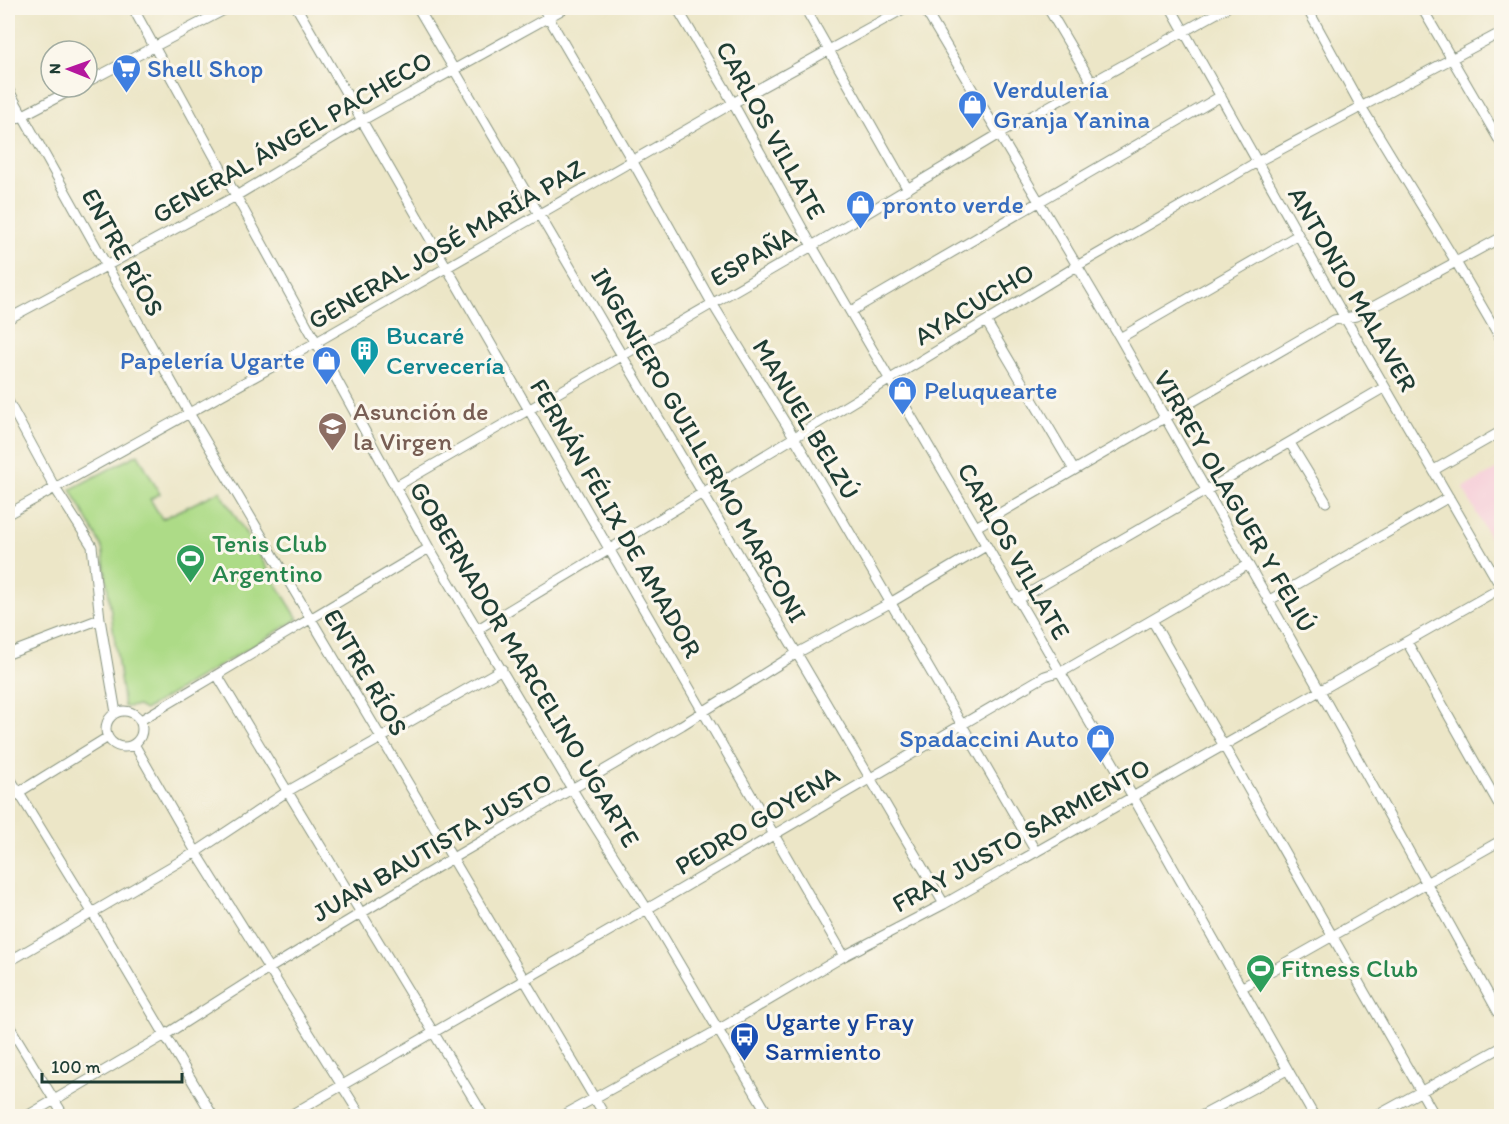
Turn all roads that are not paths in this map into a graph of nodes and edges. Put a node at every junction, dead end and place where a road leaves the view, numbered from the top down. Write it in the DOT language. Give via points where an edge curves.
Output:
graph roads {
  1 [pos="134,8"];
  2 [pos="228,8"];
  3 [pos="297,8"];
  4 [pos="418,8"];
  5 [pos="543,8"];
  6 [pos="565,8"];
  7 [pos="677,8"];
  8 [pos="806,8"];
  9 [pos="904,8"];
  10 [pos="924,8"];
  11 [pos="1048,8"];
  12 [pos="1171,8"];
  13 [pos="1226,8"];
  14 [pos="1307,8"];
  15 [pos="1422,8"];
  16 [pos="549,17"];
  17 [pos="1184,30"];
  18 [pos="1502,32"];
  19 [pos="154,46"];
  20 [pos="830,50"];
  21 [pos="1450,60"];
  22 [pos="454,70"];
  23 [pos="99,76"];
  24 [pos="1091,81"];
  25 [pos="8,89"];
  26 [pos="1221,96"];
  27 [pos="54,99"];
  28 [pos="733,104"];
  29 [pos="1362,108"];
  30 [pos="22,116"];
  31 [pos="361,121"];
  32 [pos="8,123"];
  33 [pos="999,134"];
  34 [pos="1502,146"];
  35 [pos="633,162"];
  36 [pos="1257,162"];
  37 [pos="907,188"];
  38 [pos="236,196"];
  39 [pos="1040,202"];
  40 [pos="539,215"];
  41 [pos="1298,235"];
  42 [pos="1502,237"];
  43 [pos="812,246"];
  44 [pos="1456,262"];
  45 [pos="106,266"];
  46 [pos="1077,266"];
  47 [pos="446,267"];
  48 [pos="712,303"];
  49 [pos="851,311"];
  50 [pos="1345,318"];
  51 [pos="8,319"];
  52 [pos="986,321"];
  53 [pos="1120,338"];
  54 [pos="1502,341"];
  55 [pos="315,343"];
  56 [pos="622,357"];
  57 [pos="890,378"];
  58 [pos="1385,387"];
  59 [pos="8,401"];
  60 [pos="529,411"];
  61 [pos="189,413"];
  62 [pos="1163,417"];
  63 [pos="1502,431"];
  64 [pos="794,437"];
  65 [pos="1290,443"];
  66 [pos="1074,470"];
  67 [pos="1434,470"];
  68 [pos="395,487"];
  69 [pos="55,488"];
  70 [pos="1207,491"];
  71 [pos="702,493"];
  72 [pos="1449,497"];
  73 [pos="1326,502"];
  74 [pos="8,514"];
  75 [pos="976,527"];
  76 [pos="986,546"];
  77 [pos="429,548"];
  78 [pos="609,549"];
  79 [pos="1247,565"];
  80 [pos="1501,589"];
  81 [pos="1017,600"];
  82 [pos="1268,601"];
  83 [pos="890,603"];
  84 [pos="310,619"];
  85 [pos="100,620"];
  86 [pos="1152,620"];
  87 [pos="478,629"];
  88 [pos="1407,642"];
  89 [pos="797,653"];
  90 [pos="8,654"];
  91 [pos="502,669"];
  92 [pos="1059,671"];
  93 [pos="217,675"];
  94 [pos="1320,691"];
  95 [pos="704,711"];
  96 [pos="116,713"];
  97 [pos="141,720"];
  98 [pos="961,724"];
  99 [pos="108,737"];
  100 [pos="380,737"];
  101 [pos="134,744"];
  102 [pos="1224,745"];
  103 [pos="8,775"];
  104 [pos="870,778"];
  105 [pos="573,789"];
  106 [pos="288,790"];
  107 [pos="18,793"];
  108 [pos="1132,797"];
  109 [pos="8,799"];
  110 [pos="1502,810"];
  111 [pos="774,834"];
  112 [pos="1502,840"];
  113 [pos="196,852"];
  114 [pos="1036,852"];
  115 [pos="451,859"];
  116 [pos="1426,882"];
  117 [pos="944,903"];
  118 [pos="647,909"];
  119 [pos="92,912"];
  120 [pos="361,913"];
  121 [pos="1332,936"];
  122 [pos="844,956"];
  123 [pos="8,962"];
  124 [pos="270,968"];
  125 [pos="525,980"];
  126 [pos="1241,988"];
  127 [pos="1502,1019"];
  128 [pos="8,1024"];
  129 [pos="718,1030"];
  130 [pos="434,1033"];
  131 [pos="165,1035"];
  132 [pos="1502,1047"];
  133 [pos="1287,1070"];
  134 [pos="343,1086"];
  135 [pos="1421,1092"];
  136 [pos="594,1098"];
  137 [pos="54,1101"];
  138 [pos="27,1116"];
  139 [pos="64,1116"];
  140 [pos="213,1116"];
  141 [pos="289,1116"];
  142 [pos="361,1116"];
  143 [pos="484,1116"];
  144 [pos="562,1116"];
  145 [pos="605,1116"];
  146 [pos="769,1116"];
  147 [pos="1202,1116"];
  148 [pos="1314,1116"];
  149 [pos="1376,1116"];
  150 [pos="1435,1116"];
  1 -- 19 [label="street, GOBERNADOR MARCELINO UGARTE"];
  2 -- 19 [label="street"];
  3 -- 31 [label="street, FERNÁN FÉLIX DE AMADOR"];
  4 -- 22 [label="street, INGENIERO GUILLERMO MARCONI"];
  5 -- 16 [label="street, MANUEL BELZÚ"];
  6 -- 16 [label="street, GENERAL ÁNGEL PACHECO"];
  7 -- 28 [label="street, CARLOS VILLATE"];
  8 -- 20 [label="street"];
  9 -- 20 [label="street, GENERAL JOSÉ MARÍA PAZ"];
  10 -- 33 [label="street, VIRREY OLAGUER Y FELIÚ"];
  11 -- 24 [label="street"];
  12 -- 17 [label="street, ANTONIO MALAVER"];
  13 -- 17 [label="street, ESPAÑA"];
  14 -- 29 [label="street"];
  15 -- 21 [label="street"];
  16 -- 22 [label="street, GENERAL ÁNGEL PACHECO"];
  16 -- 35 [label="street, MANUEL BELZÚ"];
  17 -- 24 [label="street, ESPAÑA"];
  17 -- 26 [label="street, ANTONIO MALAVER"];
  18 -- 21 [label="street, AYACUCHO"];
  19 -- 23 [label="street"];
  19 -- 38 [label="street, GOBERNADOR MARCELINO UGARTE"];
  20 -- 28 [label="street, GENERAL JOSÉ MARÍA PAZ"];
  20 -- 37 [label="street"];
  21 -- 29 [label="street, AYACUCHO"];
  21 -- 34 [label="street"];
  22 -- 31 [label="street, GENERAL ÁNGEL PACHECO"];
  22 -- 40 [label="street, INGENIERO GUILLERMO MARCONI"];
  24 -- 33 [label="street, ESPAÑA"];
  25 -- 30 [label="street, ENTRE RÍOS"];
  26 -- 36 [label="street, ANTONIO MALAVER"];
  26 -- 39 [label="street"];
  27 -- 30 [label="street"];
  28 -- 35 [label="street, GENERAL JOSÉ MARÍA PAZ"];
  28 -- 43 [label="street, CARLOS VILLATE"];
  29 -- 36 [label="street, AYACUCHO"];
  29 -- 44 [label="street"];
  30 -- 32 [label="street"];
  30 -- 45 [label="street, ENTRE RÍOS"];
  31 -- 38 [label="street, GENERAL ÁNGEL PACHECO"];
  31 -- 47 [label="street, FERNÁN FÉLIX DE AMADOR"];
  33 -- 37 [label="street, ESPAÑA"];
  33 -- 39 [label="street, VIRREY OLAGUER Y FELIÚ"];
  35 -- 40 [label="street, GENERAL JOSÉ MARÍA PAZ"];
  35 -- 48 [label="street, MANUEL BELZÚ"];
  36 -- 41 [label="street, ANTONIO MALAVER"];
  36 -- 46 [label="street, AYACUCHO"];
  37 -- 43 [label="street, ESPAÑA"];
  38 -- 45 [label="street, GENERAL ÁNGEL PACHECO"];
  38 -- 55 [label="street, GOBERNADOR MARCELINO UGARTE"];
  39 -- 46 [label="street, VIRREY OLAGUER Y FELIÚ"];
  39 -- 49 [label="street"];
  40 -- 47 [label="street, GENERAL JOSÉ MARÍA PAZ"];
  40 -- 56 [label="street, INGENIERO GUILLERMO MARCONI"];
  41 -- 50 [label="street, ANTONIO MALAVER"];
  41 -- 53 [label="street"];
  42 -- 44 [label="street"];
  43 -- 48 [label="street, ESPAÑA"];
  43 -- 49 [label="street, CARLOS VILLATE"];
  44 -- 50 [label="street" via="1356,316"];
  44 -- 54 [label="street"];
  45 -- 51 [label="street, GENERAL ÁNGEL PACHECO"];
  45 -- 61 [label="street, ENTRE RÍOS"];
  46 -- 52 [label="street, AYACUCHO"];
  46 -- 53 [label="street, VIRREY OLAGUER Y FELIÚ"];
  47 -- 55 [label="street, GENERAL JOSÉ MARÍA PAZ"];
  47 -- 60 [label="street, FERNÁN FÉLIX DE AMADOR"];
  48 -- 56 [label="street, ESPAÑA"];
  48 -- 64 [label="street, MANUEL BELZÚ"];
  49 -- 57 [label="street, CARLOS VILLATE"];
  50 -- 58 [label="street, ANTONIO MALAVER"];
  50 -- 62 [label="street" via="1334,320"];
  52 -- 57 [label="street, AYACUCHO"];
  52 -- 66 [label="street"];
  53 -- 62 [label="street, VIRREY OLAGUER Y FELIÚ"];
  55 -- 61 [label="street, GENERAL JOSÉ MARÍA PAZ"];
  55 -- 68 [label="street, GOBERNADOR MARCELINO UGARTE"];
  56 -- 60 [label="street, ESPAÑA"];
  56 -- 71 [label="street, INGENIERO GUILLERMO MARCONI"];
  57 -- 64 [label="street, AYACUCHO"];
  57 -- 75 [label="street, CARLOS VILLATE"];
  58 -- 65 [label="street"];
  58 -- 67 [label="street, ANTONIO MALAVER"];
  59 -- 69 [label="street"];
  60 -- 68 [label="street, ESPAÑA"];
  60 -- 78 [label="street, FERNÁN FÉLIX DE AMADOR"];
  61 -- 69 [label="street, GENERAL JOSÉ MARÍA PAZ"];
  61 -- 84 [label="street, ENTRE RÍOS"];
  62 -- 66 [label="street"];
  62 -- 70 [label="street, VIRREY OLAGUER Y FELIÚ"];
  63 -- 67 [label="street"];
  64 -- 71 [label="street, AYACUCHO"];
  64 -- 83 [label="street, MANUEL BELZÚ"];
  65 -- 70 [label="street"];
  65 -- 73 [label="street"];
  66 -- 75 [label="street"];
  67 -- 72 [label="street, ANTONIO MALAVER"];
  68 -- 77 [label="street, GOBERNADOR MARCELINO UGARTE"];
  69 -- 74 [label="street, GENERAL JOSÉ MARÍA PAZ"];
  69 -- 85 [label="street" via="92,546"];
  70 -- 79 [label="street, VIRREY OLAGUER Y FELIÚ"];
  70 -- 81 [label="street"];
  71 -- 78 [label="street, AYACUCHO"];
  71 -- 89 [label="street, INGENIERO GUILLERMO MARCONI"];
  72 -- 80 [label="street, ANTONIO MALAVER"];
  72 -- 82 [label="street"];
  75 -- 76 [label="street, CARLOS VILLATE"];
  76 -- 81 [label="street, CARLOS VILLATE"];
  76 -- 83 [label="street, JUAN BAUTISTA JUSTO"];
  77 -- 84 [label="street"];
  77 -- 87 [label="street, GOBERNADOR MARCELINO UGARTE"];
  78 -- 87 [label="street, AYACUCHO"];
  78 -- 95 [label="street, FERNÁN FÉLIX DE AMADOR"];
  79 -- 82 [label="street, VIRREY OLAGUER Y FELIÚ"];
  79 -- 86 [label="street, PEDRO GOYENA"];
  80 -- 88 [label="street, FRAY JUSTO SARMIENTO"];
  81 -- 92 [label="street, CARLOS VILLATE"];
  82 -- 94 [label="street, VIRREY OLAGUER Y FELIÚ"];
  83 -- 89 [label="street, JUAN BAUTISTA JUSTO"];
  83 -- 98 [label="street, MANUEL BELZÚ"];
  84 -- 93 [label="street"];
  84 -- 100 [label="street, ENTRE RÍOS"];
  85 -- 90 [label="street"];
  85 -- 96 [label="street"];
  86 -- 92 [label="street, PEDRO GOYENA"];
  86 -- 102 [label="street"];
  87 -- 91 [label="street, GOBERNADOR MARCELINO UGARTE"];
  88 -- 94 [label="street, FRAY JUSTO SARMIENTO"];
  88 -- 110 [label="street"];
  89 -- 95 [label="street, JUAN BAUTISTA JUSTO"];
  89 -- 104 [label="street, INGENIERO GUILLERMO MARCONI"];
  91 -- 100 [label="street"];
  91 -- 105 [label="street, GOBERNADOR MARCELINO UGARTE"];
  92 -- 98 [label="street, PEDRO GOYENA"];
  92 -- 108 [label="street, CARLOS VILLATE"];
  93 -- 97 [label="street"];
  93 -- 106 [label="street"];
  94 -- 102 [label="street, FRAY JUSTO SARMIENTO"];
  94 -- 116 [label="street, VIRREY OLAGUER Y FELIÚ"];
  95 -- 105 [label="street, JUAN BAUTISTA JUSTO"];
  95 -- 111 [label="street, FERNÁN FÉLIX DE AMADOR"];
  96 -- 97 [label="street" via="133,712"];
  96 -- 99 [label="street" via="106,726"];
  97 -- 101 [label="street" via="141,736"];
  98 -- 104 [label="street, PEDRO GOYENA"];
  98 -- 114 [label="street, MANUEL BELZÚ"];
  99 -- 101 [label="street" via="117,746"];
  99 -- 107 [label="street"];
  100 -- 106 [label="street"];
  100 -- 115 [label="street, ENTRE RÍOS"];
  101 -- 113 [label="street"];
  102 -- 108 [label="street, FRAY JUSTO SARMIENTO"];
  102 -- 121 [label="street"];
  103 -- 107 [label="street"];
  104 -- 111 [label="street, PEDRO GOYENA"];
  104 -- 117 [label="street, INGENIERO GUILLERMO MARCONI"];
  105 -- 115 [label="street, JUAN BAUTISTA JUSTO"];
  105 -- 118 [label="street, GOBERNADOR MARCELINO UGARTE"];
  106 -- 113 [label="street"];
  106 -- 120 [label="street"];
  107 -- 109 [label="street"];
  107 -- 119 [label="street"];
  108 -- 114 [label="street, FRAY JUSTO SARMIENTO"];
  108 -- 126 [label="street, CARLOS VILLATE"];
  111 -- 118 [label="street, PEDRO GOYENA"];
  111 -- 122 [label="street, FERNÁN FÉLIX DE AMADOR"];
  112 -- 116 [label="street"];
  113 -- 119 [label="street"];
  113 -- 124 [label="street"];
  114 -- 117 [label="street, FRAY JUSTO SARMIENTO"];
  115 -- 120 [label="street, JUAN BAUTISTA JUSTO"];
  115 -- 125 [label="street, ENTRE RÍOS"];
  116 -- 121 [label="street"];
  116 -- 127 [label="street, VIRREY OLAGUER Y FELIÚ"];
  117 -- 122 [label="street, FRAY JUSTO SARMIENTO"];
  118 -- 125 [label="street, PEDRO GOYENA"];
  118 -- 129 [label="street, GOBERNADOR MARCELINO UGARTE"];
  119 -- 123 [label="street"];
  119 -- 131 [label="street"];
  120 -- 124 [label="street, JUAN BAUTISTA JUSTO"];
  120 -- 130 [label="street"];
  121 -- 126 [label="street"];
  121 -- 135 [label="street"];
  122 -- 129 [label="street, FRAY JUSTO SARMIENTO"];
  124 -- 131 [label="street, JUAN BAUTISTA JUSTO"];
  124 -- 134 [label="street"];
  125 -- 130 [label="street, PEDRO GOYENA"];
  125 -- 136 [label="street, ENTRE RÍOS"];
  126 -- 133 [label="street, CARLOS VILLATE"];
  128 -- 137 [label="street"];
  129 -- 136 [label="street, FRAY JUSTO SARMIENTO"];
  129 -- 146 [label="street, GOBERNADOR MARCELINO UGARTE"];
  130 -- 134 [label="street, PEDRO GOYENA"];
  130 -- 143 [label="street"];
  131 -- 137 [label="street, JUAN BAUTISTA JUSTO"];
  131 -- 140 [label="street"];
  132 -- 135 [label="street"];
  133 -- 147 [label="street"];
  133 -- 148 [label="street, CARLOS VILLATE"];
  134 -- 141 [label="street, PEDRO GOYENA"];
  134 -- 142 [label="street"];
  135 -- 149 [label="street"];
  135 -- 150 [label="street"];
  136 -- 144 [label="street, FRAY JUSTO SARMIENTO"];
  136 -- 145 [label="street, ENTRE RÍOS"];
  137 -- 138 [label="street, JUAN BAUTISTA JUSTO"];
  137 -- 139 [label="street"];
}
